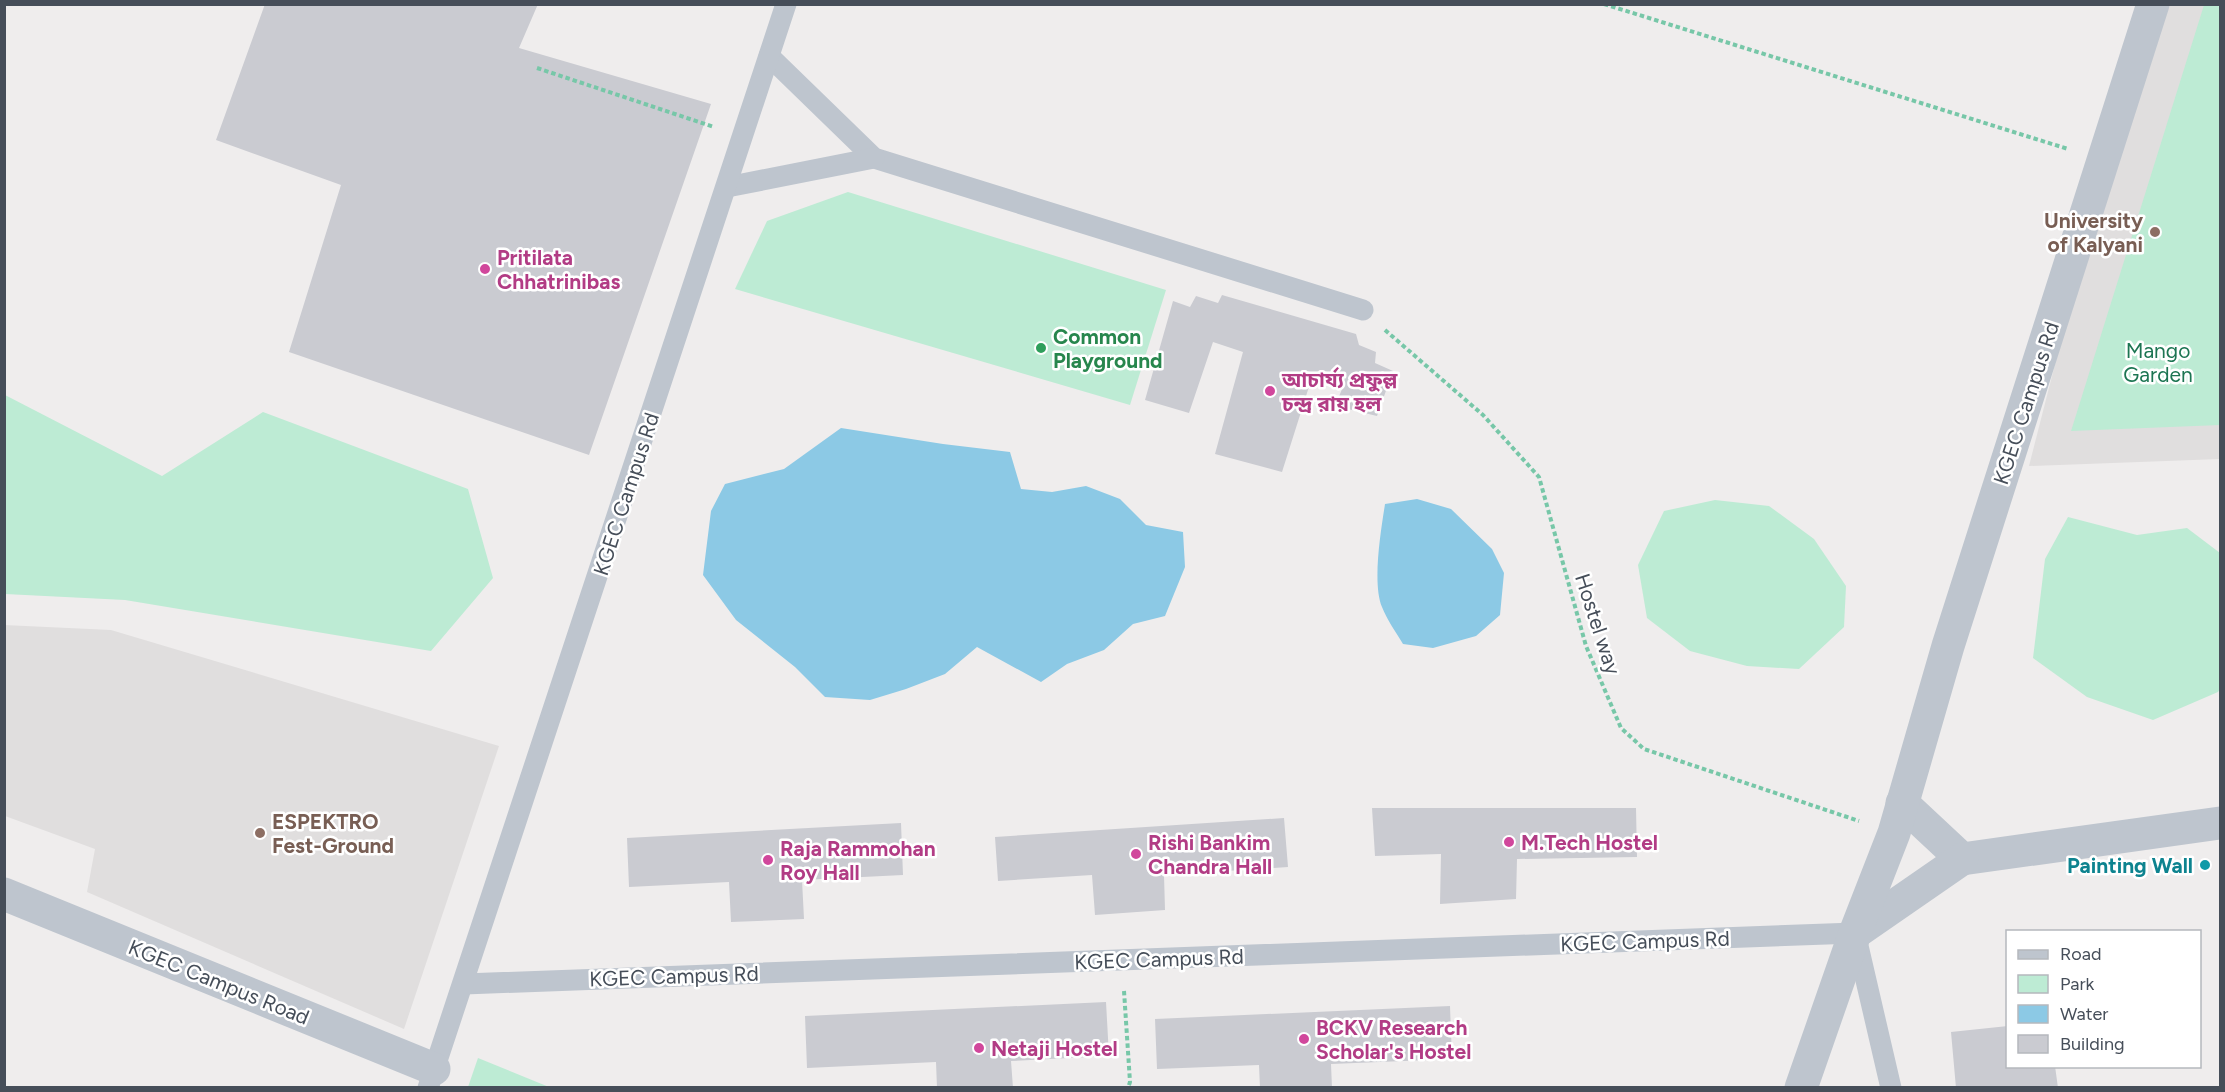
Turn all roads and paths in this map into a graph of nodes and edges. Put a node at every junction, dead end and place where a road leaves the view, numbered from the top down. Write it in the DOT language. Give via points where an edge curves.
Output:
graph roads {
  1 [pos="786,4"];
  2 [pos="1604,4"];
  3 [pos="2153,4"];
  4 [pos="769,56"];
  5 [pos="537,68"];
  6 [pos="743,136"];
  7 [pos="874,158"];
  8 [pos="2103,160"];
  9 [pos="727,187"];
  10 [pos="1363,310"];
  11 [pos="1898,818"];
  12 [pos="2220,824"];
  13 [pos="1962,859"];
  14 [pos="4,894"];
  15 [pos="1855,933"];
  16 [pos="1122,960"];
  17 [pos="464,984"];
  18 [pos="431,1078"];
  19 [pos="1128,1088"];
  20 [pos="1801,1088"];
  21 [pos="1891,1088"];
  1 -- 4 [label="lane, KGEC Campus Rd"];
  2 -- 8 [label="path"];
  3 -- 8 [label="street, KGEC Campus Rd"];
  4 -- 6 [label="lane, KGEC Campus Rd"];
  4 -- 7 [label="lane"];
  5 -- 6 [label="path"];
  6 -- 9 [label="lane, KGEC Campus Rd"];
  7 -- 9 [label="lane"];
  7 -- 10 [label="lane"];
  8 -- 11 [label="street, KGEC Campus Rd" via="1948,646"];
  9 -- 17 [label="lane, KGEC Campus Rd"];
  10 -- 11 [label="path, Hostel way" via="1483,415 1539,477 1586,646 1621,728 1644,749"];
  11 -- 13 [label="street"];
  11 -- 15 [label="street, KGEC Campus Rd"];
  12 -- 13 [label="street"];
  13 -- 15 [label="street"];
  14 -- 18 [label="street, KGEC Campus Road"];
  15 -- 16 [label="lane, KGEC Campus Rd"];
  15 -- 20 [label="street, KGEC Campus Rd"];
  15 -- 21 [label="lane"];
  16 -- 17 [label="lane, KGEC Campus Rd"];
  16 -- 19 [label="path"];
  17 -- 18 [label="lane, KGEC Campus Rd"];
}
